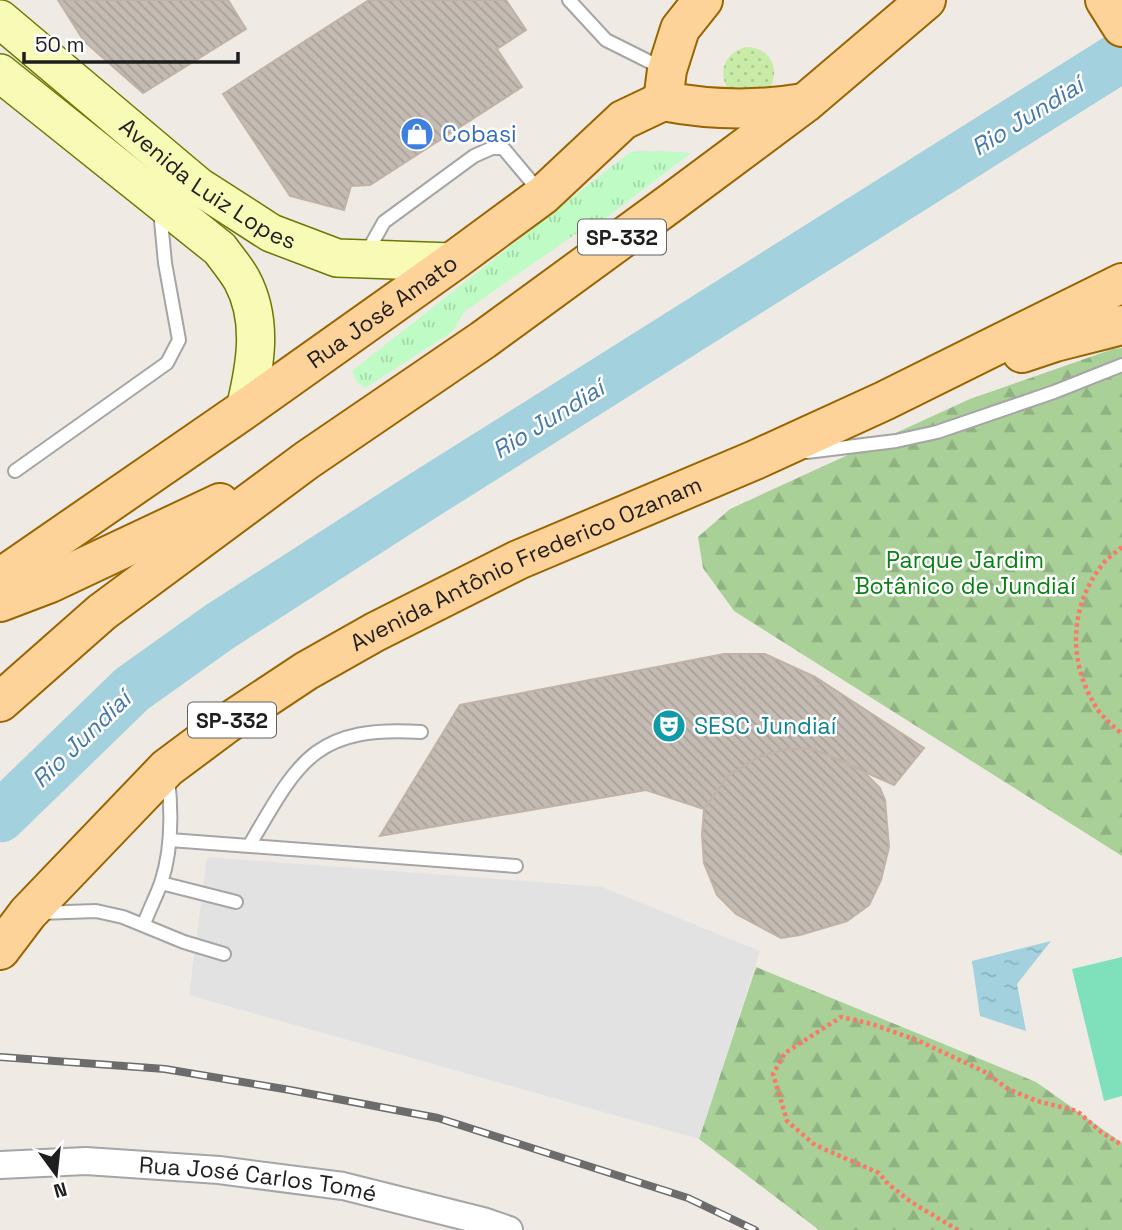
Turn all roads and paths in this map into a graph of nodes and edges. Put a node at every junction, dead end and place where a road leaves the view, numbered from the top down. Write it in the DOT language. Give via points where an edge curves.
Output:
graph roads {
  1 [pos="569,0"];
  2 [pos="703,0"];
  3 [pos="926,0"];
  4 [pos="1105,0"];
  5 [pos="0,19"];
  6 [pos="1122,27"];
  7 [pos="0,73"];
  8 [pos="665,86"];
  9 [pos="805,103"];
  10 [pos="543,195"];
  11 [pos="159,199"];
  12 [pos="364,258"];
  13 [pos="452,262"];
  14 [pos="1122,283"];
  15 [pos="1122,325"];
  16 [pos="1122,365"];
  17 [pos="884,401"];
  18 [pos="245,409"];
  19 [pos="307,460"];
  20 [pos="755,460"];
  21 [pos="15,471"];
  22 [pos="1122,547"];
  23 [pos="0,578"];
  24 [pos="0,602"];
  25 [pos="0,702"];
  26 [pos="421,732"];
  27 [pos="1122,734"];
  28 [pos="167,768"];
  29 [pos="170,840"];
  30 [pos="249,846"];
  31 [pos="516,866"];
  32 [pos="161,883"];
  33 [pos="236,902"];
  34 [pos="28,913"];
  35 [pos="144,924"];
  36 [pos="0,950"];
  37 [pos="224,954"];
  38 [pos="1122,1145"];
  39 [pos="0,1165"];
  40 [pos="509,1230"];
  41 [pos="958,1230"];
  1 -- 8 [label="lane" via="606,40"];
  2 -- 8 [label="main road" via="680,29"];
  3 -- 9 [label="main road, SP-332"];
  4 -- 6 [label="main road"];
  5 -- 12 [label="main road, Avenida Luiz Lopes" via="198,186 271,233 337,258"];
  7 -- 11 [label="main road, Avenida Luiz Lopes"];
  8 -- 9 [label="main road" via="709,108"];
  8 -- 10 [label="main road, Rua José Amato"];
  9 -- 19 [label="main road, SP-332" via="483,340"];
  10 -- 12 [label="lane" via="503,148 492,148 474,156 384,222"];
  10 -- 13 [label="main road, Rua José Amato"];
  11 -- 18 [label="main road, Avenida Luiz Lopes" via="220,249 242,281 255,316 253,372"];
  11 -- 21 [label="lane" via="179,340 173,352 167,363"];
  12 -- 13 [label="main road, Avenida Luiz Lopes"];
  13 -- 18 [label="main road, Rua José Amato"];
  14 -- 17 [label="main road, Avenida Antônio Frederico Ozanam / SP-332"];
  15 -- 17 [label="main road" via="1055,342"];
  16 -- 20 [label="lane" via="937,432"];
  17 -- 20 [label="main road, Avenida Antônio Frederico Ozanam / SP-332"];
  18 -- 23 [label="main road, Rua José Amato"];
  19 -- 24 [label="main road" via="50,583"];
  19 -- 25 [label="main road, SP-332" via="102,612"];
  20 -- 28 [label="main road, Avenida Antônio Frederico Ozanam / SP-332" via="517,560 375,632 226,723"];
  22 -- 27 [label="path" via="1102,564 1082,597 1075,635 1080,674 1097,709"];
  26 -- 30 [label="lane" via="386,730 348,737 304,760"];
  28 -- 29 [label="lane"];
  28 -- 34 [label="main road, Avenida Antônio Frederico Ozanam / SP-332"];
  29 -- 30 [label="lane"];
  29 -- 32 [label="lane"];
  30 -- 31 [label="lane"];
  32 -- 33 [label="lane"];
  32 -- 35 [label="lane"];
  34 -- 35 [label="lane" via="96,911"];
  34 -- 36 [label="main road, Avenida Antônio Frederico Ozanam / SP-332"];
  35 -- 37 [label="lane"];
  38 -- 41 [label="path" via="1077,1111 1008,1089 985,1072 872,1024 841,1017 785,1053 773,1074 787,1121 815,1145 879,1173 911,1202"];
  39 -- 40 [label="street, Rua José Carlos Tomé" via="86,1161 219,1170 343,1186"];
}
